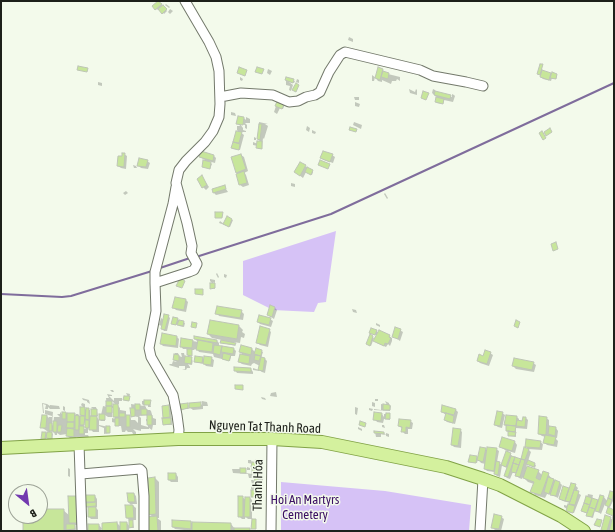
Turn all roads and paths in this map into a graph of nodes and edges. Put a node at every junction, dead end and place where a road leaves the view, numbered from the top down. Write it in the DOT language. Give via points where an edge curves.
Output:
graph roads {
  1 [pos="185,1"];
  2 [pos="482,86"];
  3 [pos="220,97"];
  4 [pos="176,183"];
  5 [pos="155,283"];
  6 [pos="178,439"];
  7 [pos="272,439"];
  8 [pos="79,444"];
  9 [pos="1,448"];
  10 [pos="81,474"];
  11 [pos="483,479"];
  12 [pos="82,531"];
  13 [pos="144,531"];
  14 [pos="271,531"];
  15 [pos="480,531"];
  16 [pos="584,531"];
  1 -- 3 [label="street" via="216,57"];
  2 -- 3 [label="street" via="433,76 420,70 345,52 340,55 320,92 315,95 289,102 273,95 241,93"];
  3 -- 4 [label="street" via="219,117 213,131 179,170"];
  4 -- 5 [label="street"];
  4 -- 5 [label="street" via="187,222 191,253 197,264 194,270"];
  5 -- 6 [label="street" via="156,311 149,348 151,357 173,395 179,430"];
  6 -- 7 [label="main road, Nguyen Tat Thanh Road"];
  6 -- 8 [label="main road, Nguyen Tat Thanh Road"];
  7 -- 11 [label="main road, Nguyen Tat Thanh Road" via="322,442 446,467"];
  7 -- 14 [label="street, Thanh Hóa"];
  8 -- 9 [label="main road, Nguyen Tat Thanh Road"];
  8 -- 10 [label="street"];
  10 -- 12 [label="street"];
  10 -- 13 [label="street" via="140,469 144,488"];
  11 -- 15 [label="street"];
  11 -- 16 [label="main road, Nguyen Tat Thanh Road" via="500,485"];
}
